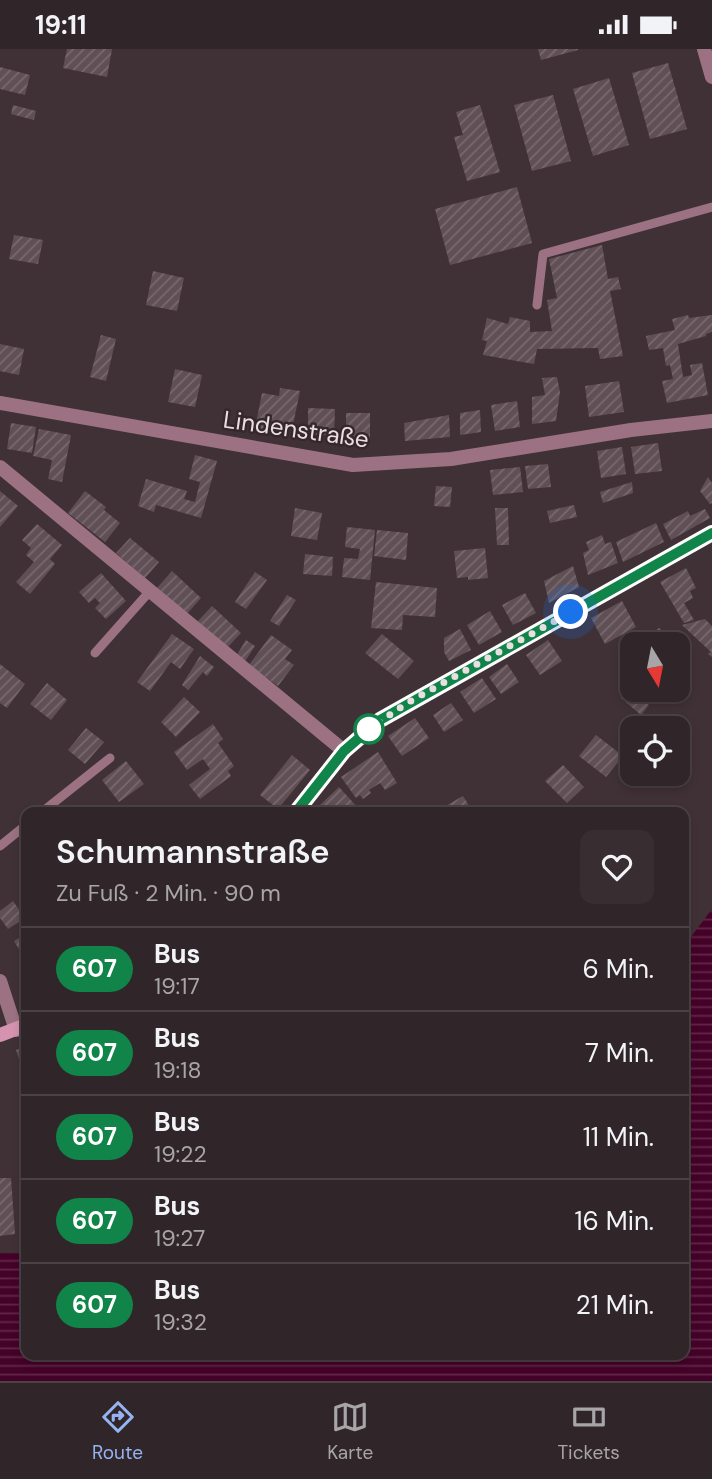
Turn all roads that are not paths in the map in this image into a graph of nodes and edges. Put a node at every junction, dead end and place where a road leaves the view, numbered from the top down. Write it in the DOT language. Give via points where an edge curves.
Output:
graph roads {
  1 [pos="704,49"];
  2 [pos="712,77"];
  3 [pos="712,207"];
  4 [pos="537,305"];
  5 [pos="0,403"];
  6 [pos="712,421"];
  7 [pos="0,467"];
  8 [pos="712,533"];
  9 [pos="150,591"];
  10 [pos="95,653"];
  11 [pos="344,751"];
  12 [pos="110,758"];
  13 [pos="49,807"];
  14 [pos="300,807"];
  15 [pos="21,829"];
  16 [pos="0,846"];
  17 [pos="0,981"];
  18 [pos="21,1027"];
  19 [pos="0,1035"];
  1 -- 2 [label="street"];
  3 -- 4 [label="lane" via="543,254"];
  5 -- 6 [label="street, Lindenstraße" via="353,465 451,459"];
  7 -- 9 [label="street"];
  8 -- 11 [label="street" via="407,703"];
  9 -- 10 [label="lane"];
  9 -- 11 [label="street"];
  11 -- 14 [label="street"];
  12 -- 13 [label="lane"];
  15 -- 16 [label="lane"];
  17 -- 18 [label="street"];
  18 -- 19 [label="street"];
}
